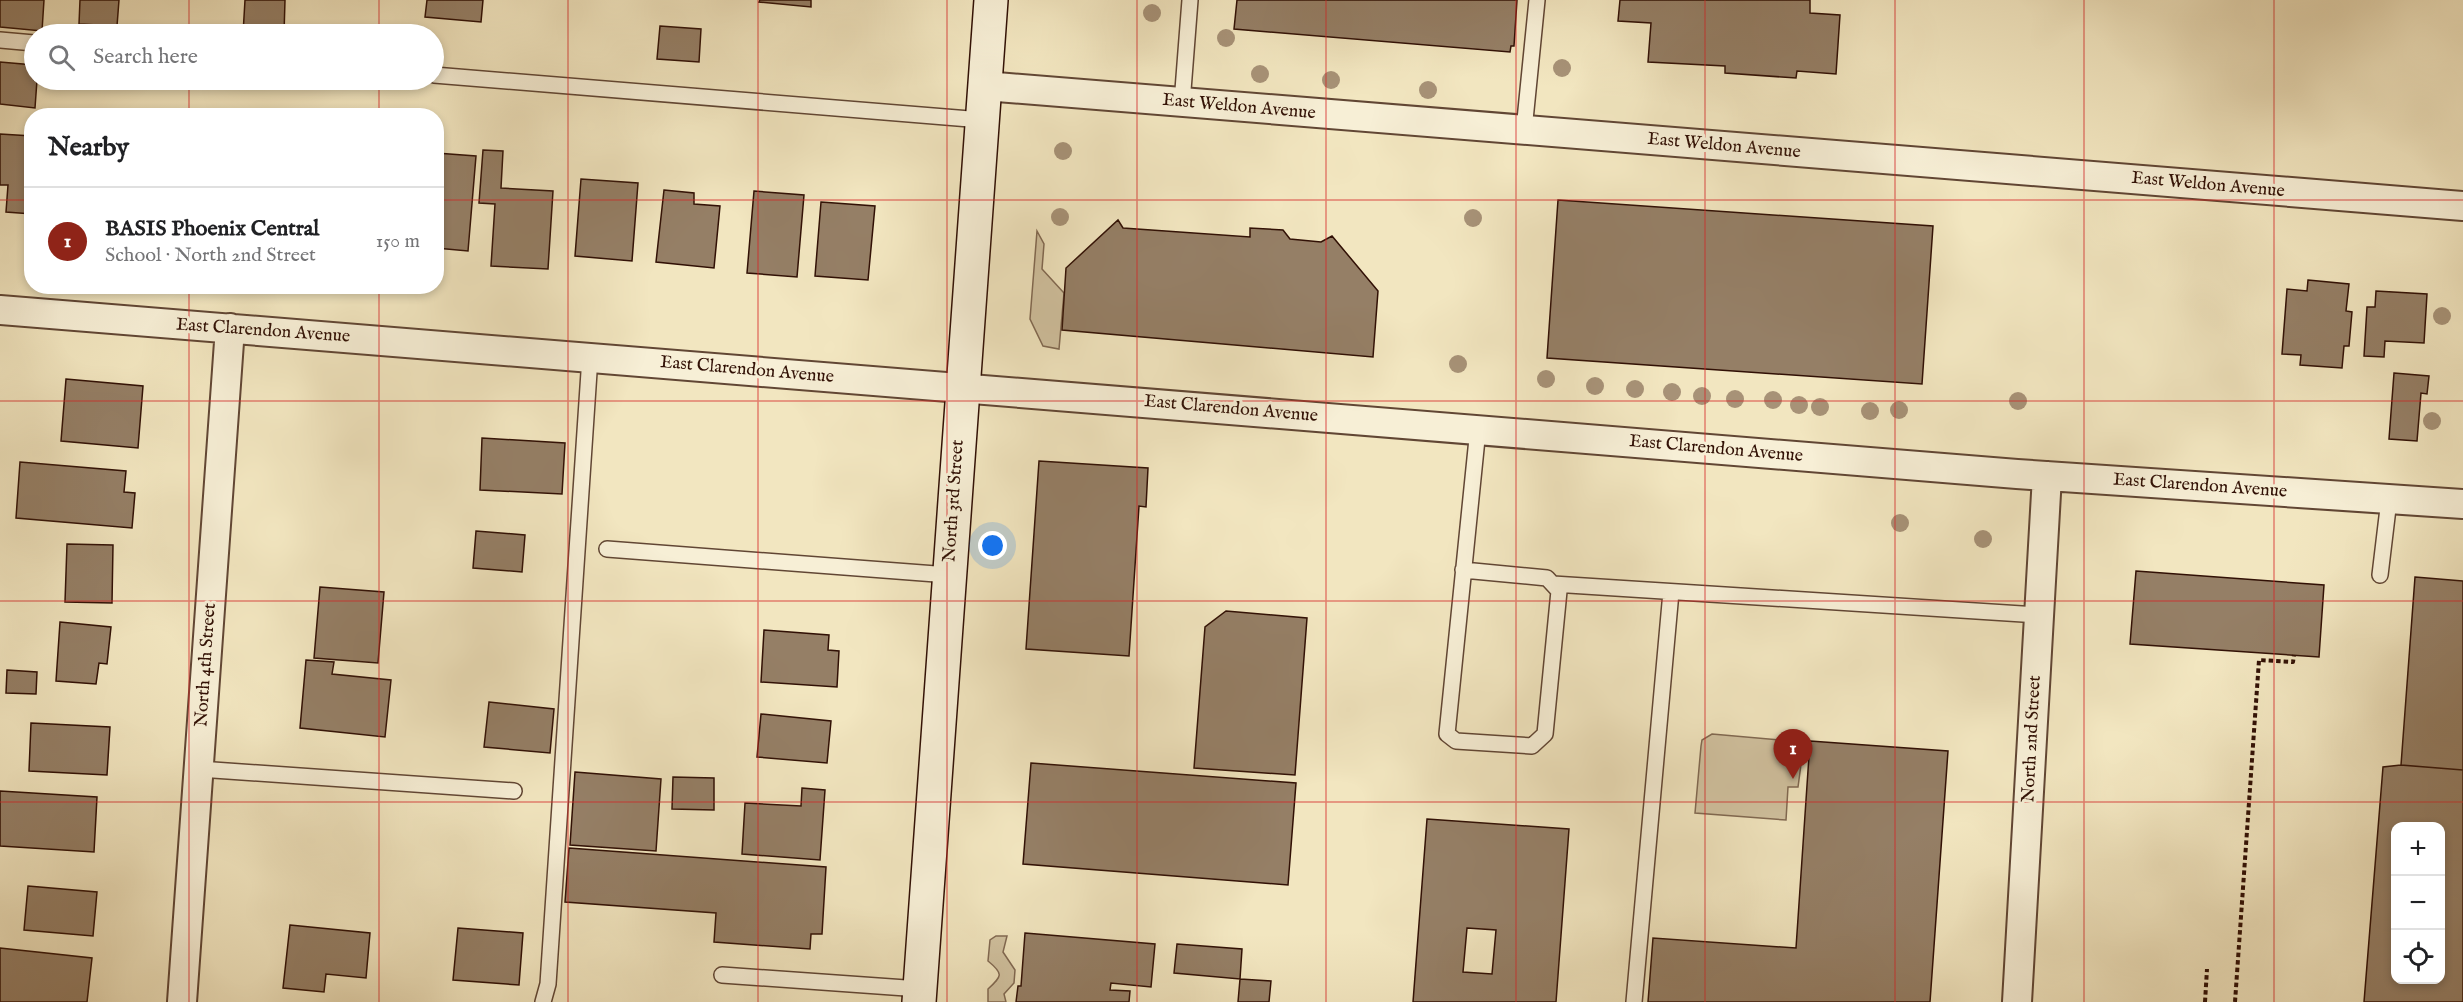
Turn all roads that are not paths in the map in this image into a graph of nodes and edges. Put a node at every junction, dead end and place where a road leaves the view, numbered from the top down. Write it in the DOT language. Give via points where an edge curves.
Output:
graph roads {
  1 [pos="991,0"];
  2 [pos="1190,0"];
  3 [pos="1537,0"];
  4 [pos="0,40"];
  5 [pos="24,42"];
  6 [pos="444,76"];
  7 [pos="984,87"];
  8 [pos="1182,103"];
  9 [pos="982,120"];
  10 [pos="1524,130"];
  11 [pos="2463,206"];
  12 [pos="0,310"];
  13 [pos="230,328"];
  14 [pos="590,357"];
  15 [pos="962,387"];
  16 [pos="1478,429"];
  17 [pos="2047,476"];
  18 [pos="2389,500"];
  19 [pos="2463,504"];
  20 [pos="607,549"];
  21 [pos="1463,570"];
  22 [pos="949,575"];
  23 [pos="2380,575"];
  24 [pos="1553,584"];
  25 [pos="1671,592"];
  26 [pos="2039,615"];
  27 [pos="199,770"];
  28 [pos="514,791"];
  29 [pos="722,975"];
  30 [pos="920,995"];
  31 [pos="182,1002"];
  32 [pos="543,1002"];
  33 [pos="1634,1002"];
  34 [pos="2017,1002"];
  1 -- 7 [label="street, North 3rd Street"];
  2 -- 8 [label="lane"];
  3 -- 10 [label="lane"];
  4 -- 5 [label="lane"];
  6 -- 9 [label="lane"];
  7 -- 8 [label="street, East Weldon Avenue"];
  7 -- 9 [label="street, North 3rd Street"];
  8 -- 10 [label="street, East Weldon Avenue"];
  9 -- 15 [label="street, North 3rd Street"];
  10 -- 11 [label="street, East Weldon Avenue"];
  12 -- 13 [label="street, East Clarendon Avenue"];
  13 -- 14 [label="street, East Clarendon Avenue"];
  13 -- 27 [label="street, North 4th Street"];
  14 -- 15 [label="street, East Clarendon Avenue"];
  14 -- 32 [label="lane" via="548,984"];
  15 -- 16 [label="street, East Clarendon Avenue"];
  15 -- 22 [label="street, North 3rd Street"];
  16 -- 17 [label="street, East Clarendon Avenue"];
  16 -- 21 [label="lane"];
  17 -- 18 [label="street, East Clarendon Avenue"];
  17 -- 26 [label="street, North 2nd Street"];
  18 -- 19 [label="street, East Clarendon Avenue"];
  18 -- 23 [label="lane"];
  20 -- 22 [label="lane"];
  21 -- 24 [label="lane" via="1547,578"];
  21 -- 24 [label="lane" via="1447,734 1456,741 1532,746 1545,734 1559,591"];
  22 -- 30 [label="street, North 3rd Street"];
  24 -- 25 [label="lane"];
  25 -- 26 [label="lane"];
  25 -- 33 [label="lane"];
  26 -- 34 [label="street, North 2nd Street"];
  27 -- 28 [label="lane"];
  27 -- 31 [label="street, North 4th Street"];
  29 -- 30 [label="lane"];
}
